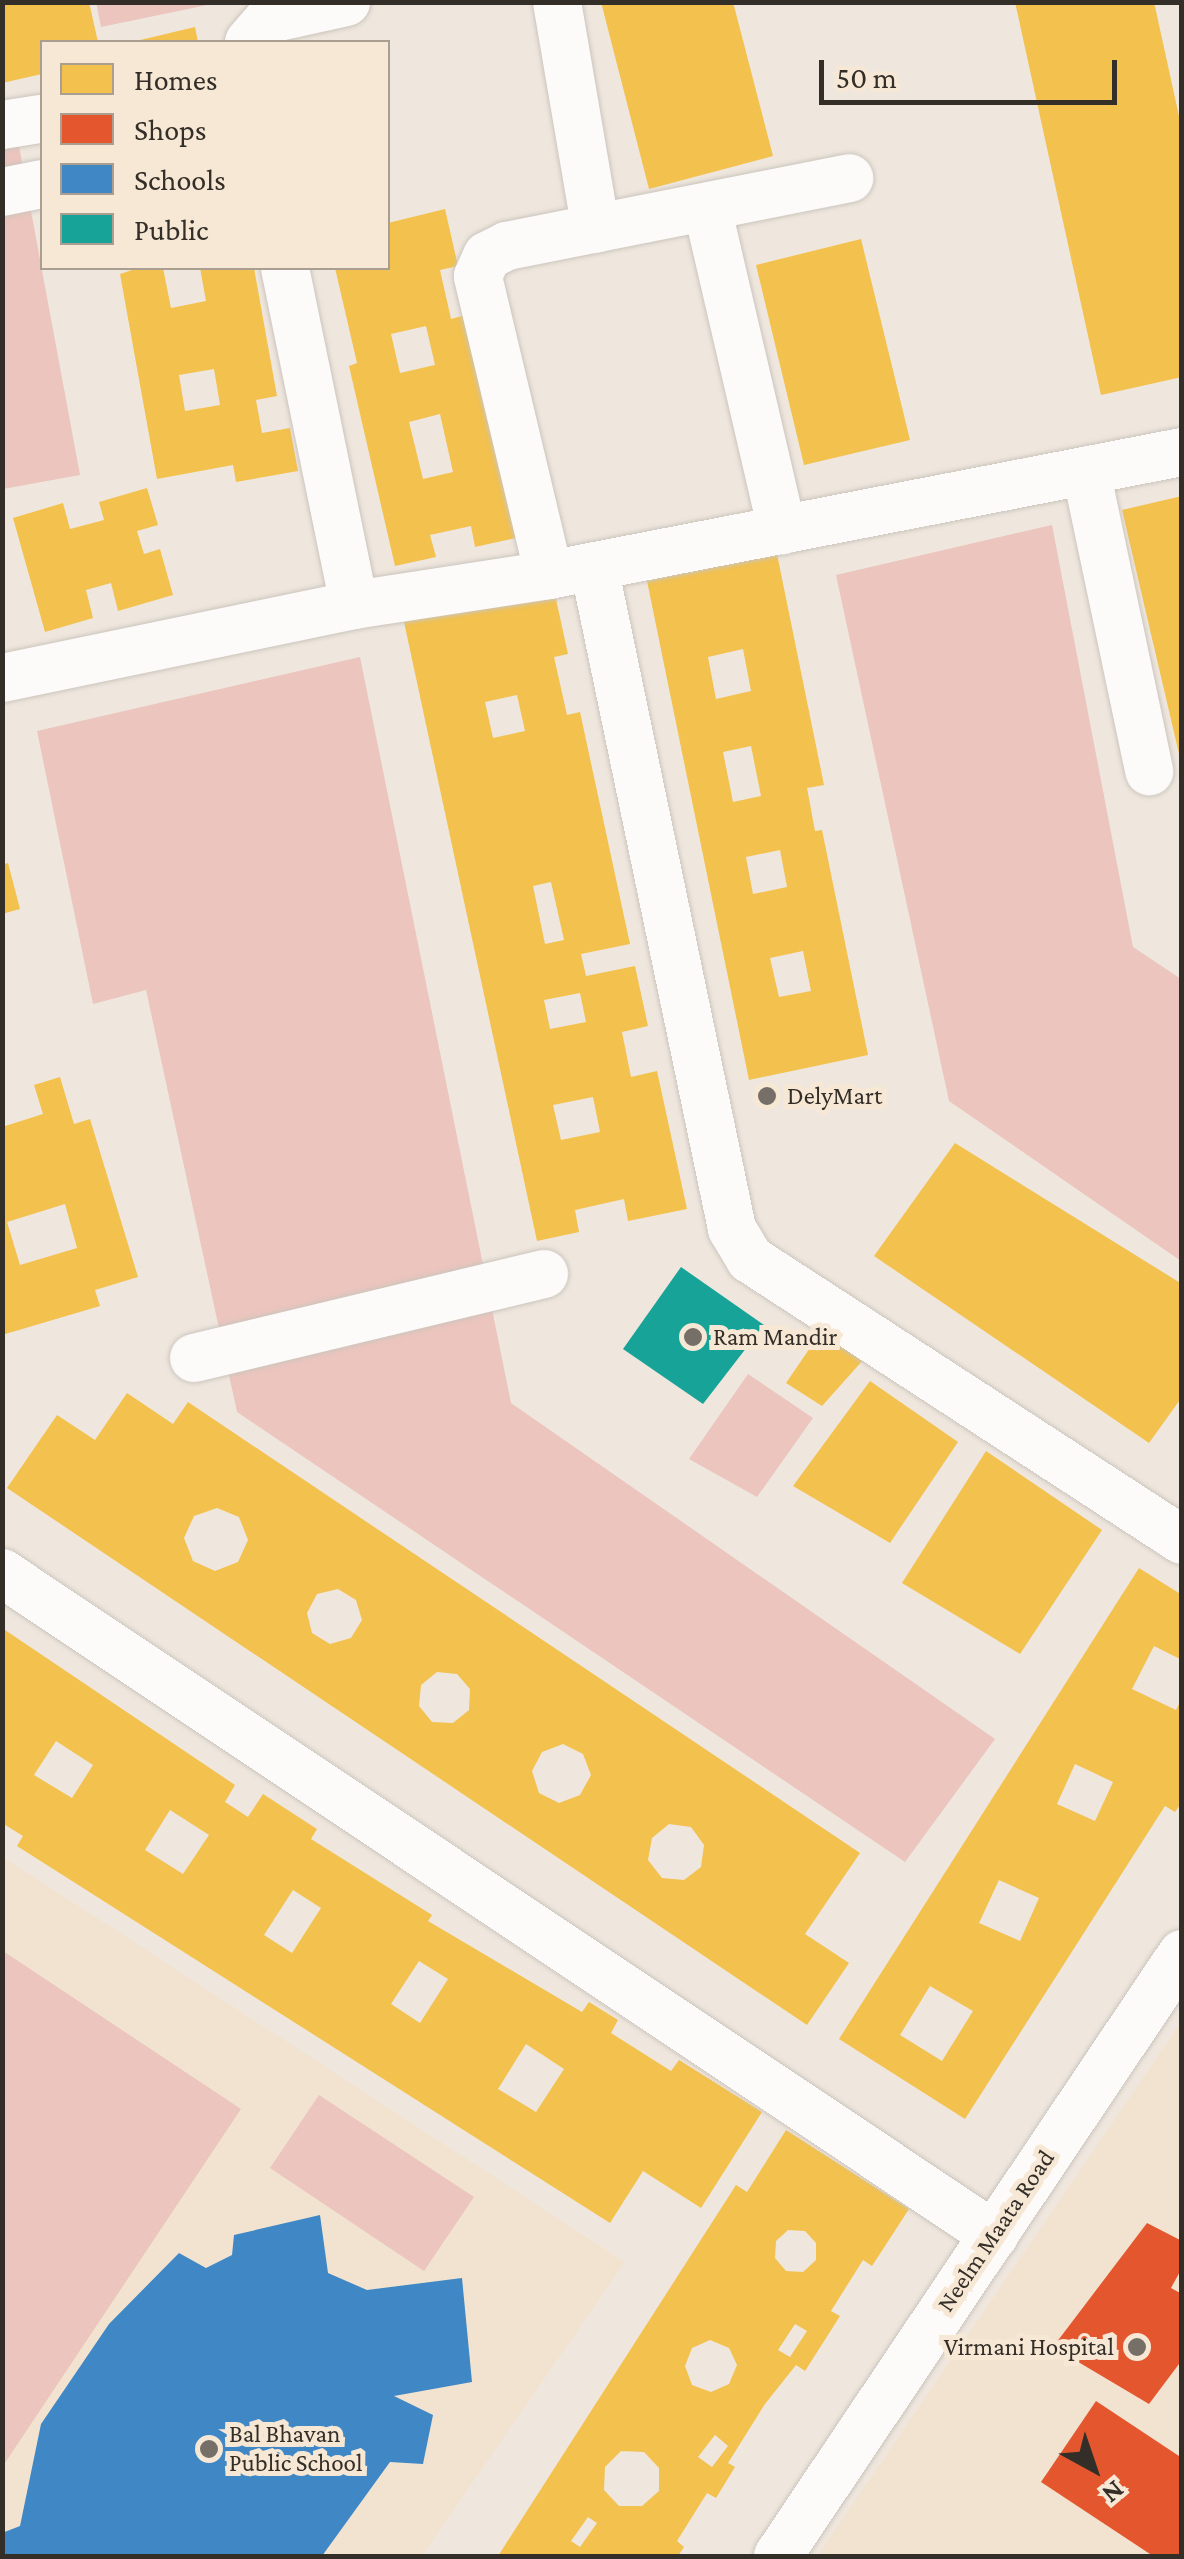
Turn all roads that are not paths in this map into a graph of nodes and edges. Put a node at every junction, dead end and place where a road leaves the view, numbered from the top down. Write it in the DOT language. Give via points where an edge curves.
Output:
graph roads {
  1 [pos="346,2"];
  2 [pos="556,2"];
  3 [pos="251,40"];
  4 [pos="848,178"];
  5 [pos="40,184"];
  6 [pos="2,192"];
  7 [pos="707,207"];
  8 [pos="596,229"];
  9 [pos="285,270"];
  10 [pos="1182,452"];
  11 [pos="1086,470"];
  12 [pos="782,530"];
  13 [pos="572,571"];
  14 [pos="354,605"];
  15 [pos="2,678"];
  16 [pos="1149,771"];
  17 [pos="544,1274"];
  18 [pos="194,1358"];
  19 [pos="1182,1540"];
  20 [pos="2,1573"];
  21 [pos="1182,1954"];
  22 [pos="994,2234"];
  23 [pos="778,2556"];
  1 -- 3 [label="street" via="269,19"];
  2 -- 8 [label="street"];
  4 -- 7 [label="street"];
  5 -- 6 [label="street"];
  7 -- 8 [label="street"];
  7 -- 12 [label="street"];
  8 -- 13 [label="street" via="507,246 487,256 478,276"];
  9 -- 14 [label="street"];
  10 -- 11 [label="street"];
  11 -- 12 [label="street"];
  11 -- 16 [label="street"];
  12 -- 13 [label="street"];
  13 -- 14 [label="street"];
  13 -- 19 [label="street" via="732,1228 750,1260"];
  14 -- 15 [label="street"];
  17 -- 18 [label="street"];
  20 -- 22 [label="street"];
  21 -- 22 [label="street, Neelm Maata Road"];
  22 -- 23 [label="street, Neelm Maata Road"];
}
